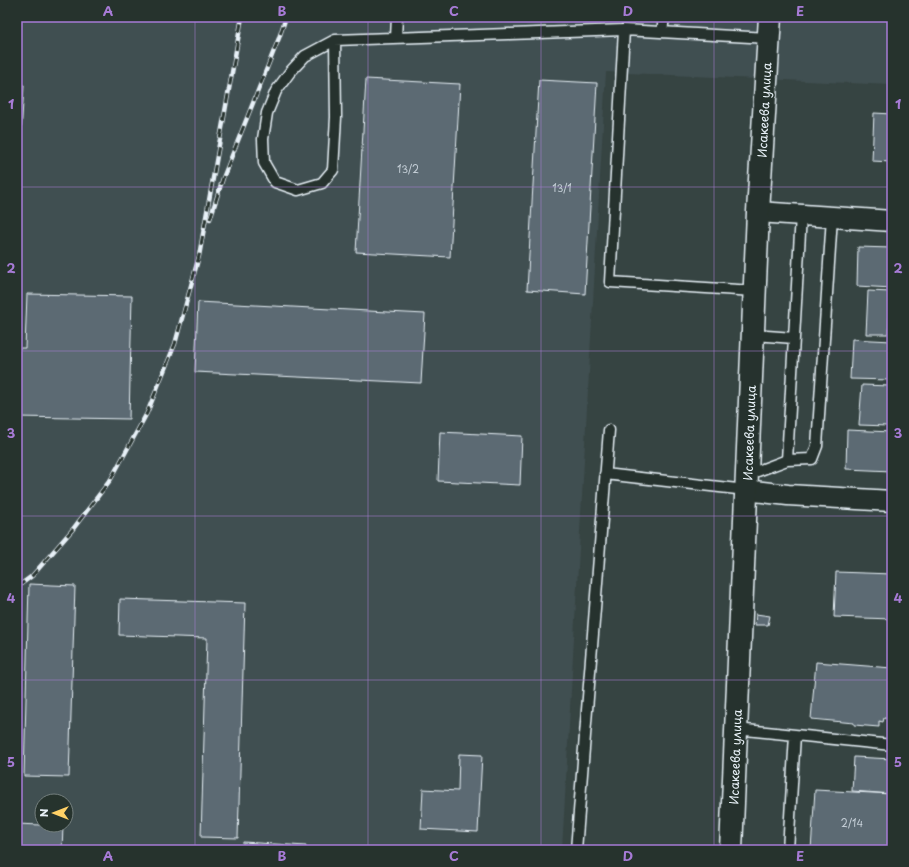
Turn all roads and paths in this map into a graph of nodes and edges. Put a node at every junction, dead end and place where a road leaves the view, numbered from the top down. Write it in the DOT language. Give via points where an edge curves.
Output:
graph roads {
  1 [pos="397,17"];
  2 [pos="664,17"];
  3 [pos="769,28"];
  4 [pos="624,30"];
  5 [pos="662,32"];
  6 [pos="396,38"];
  7 [pos="335,40"];
  8 [pos="758,212"];
  9 [pos="801,215"];
  10 [pos="832,217"];
  11 [pos="892,221"];
  12 [pos="754,291"];
  13 [pos="753,335"];
  14 [pos="794,338"];
  15 [pos="609,430"];
  16 [pos="787,460"];
  17 [pos="606,474"];
  18 [pos="746,483"];
  19 [pos="892,501"];
  20 [pos="736,730"];
  21 [pos="795,735"];
  22 [pos="892,745"];
  23 [pos="576,850"];
  24 [pos="731,850"];
  25 [pos="788,850"];
  1 -- 6 [label="lane"];
  2 -- 5 [label="lane"];
  3 -- 5 [label="lane"];
  3 -- 8 [label="street, Исакеева улица"];
  4 -- 5 [label="lane"];
  4 -- 6 [label="lane"];
  4 -- 12 [label="lane" via="610,282"];
  6 -- 7 [label="lane"];
  7 -- 7 [label="lane" via="336,117 333,170 322,183 298,190 275,182 264,163 263,139 267,112 276,91 305,56"];
  8 -- 9 [label="street"];
  8 -- 12 [label="street, Исакеева улица"];
  9 -- 10 [label="street"];
  9 -- 14 [label="lane"];
  10 -- 11 [label="street"];
  10 -- 16 [label="lane" via="817,446 812,459"];
  12 -- 13 [label="street, Исакеева улица"];
  13 -- 14 [label="lane"];
  13 -- 18 [label="street, Исакеева улица"];
  14 -- 16 [label="lane"];
  15 -- 17 [label="lane"];
  16 -- 18 [label="lane"];
  17 -- 18 [label="lane"];
  17 -- 23 [label="lane"];
  18 -- 19 [label="street" via="788,495"];
  18 -- 20 [label="street, Исакеева улица"];
  20 -- 21 [label="lane"];
  20 -- 24 [label="street, Исакеева улица"];
  21 -- 22 [label="lane"];
  21 -- 25 [label="lane"];
}
